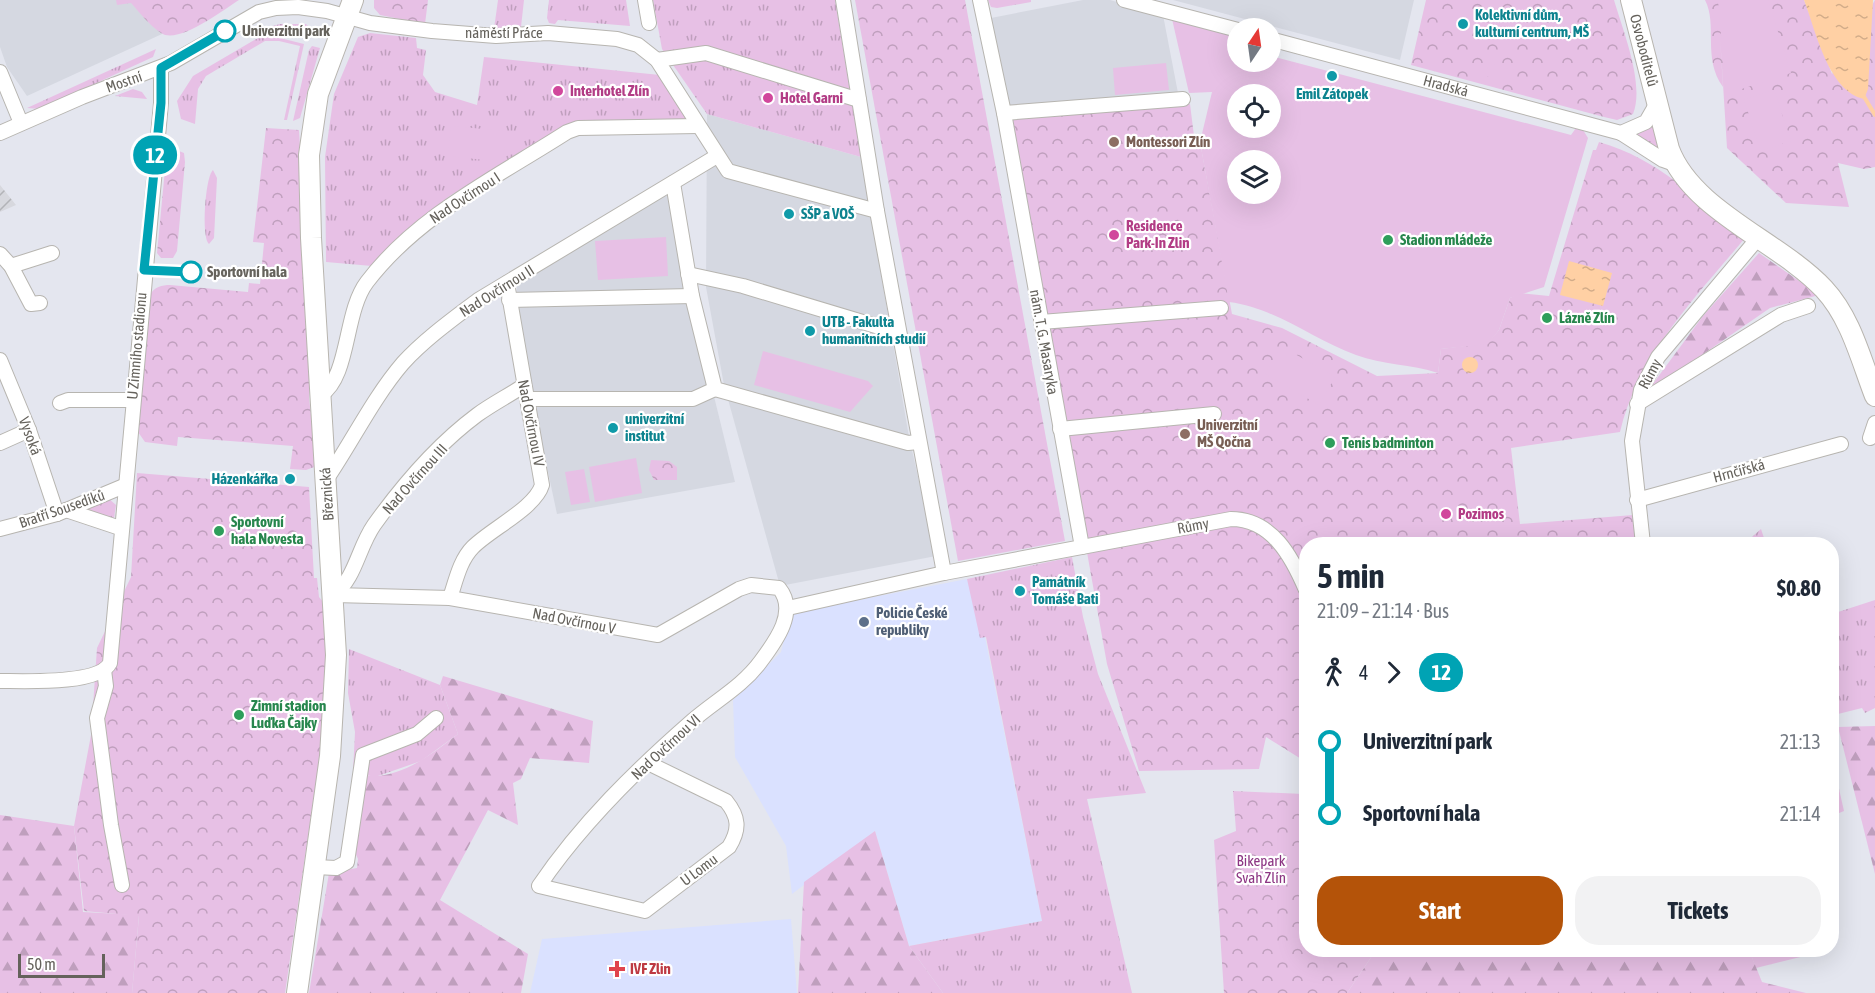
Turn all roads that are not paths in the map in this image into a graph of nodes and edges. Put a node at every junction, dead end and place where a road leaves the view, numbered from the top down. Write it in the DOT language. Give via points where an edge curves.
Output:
graph roads {
  1 [pos="645,0"];
  2 [pos="843,0"];
  3 [pos="980,0"];
  4 [pos="1124,0"];
  5 [pos="1631,0"];
  6 [pos="350,8"];
  7 [pos="649,23"];
  8 [pos="1227,27"];
  9 [pos="1281,42"];
  10 [pos="657,60"];
  11 [pos="161,68"];
  12 [pos="0,72"];
  13 [pos="1184,99"];
  14 [pos="859,100"];
  15 [pos="1657,103"];
  16 [pos="1004,113"];
  17 [pos="21,123"];
  18 [pos="698,126"];
  19 [pos="0,133"];
  20 [pos="1622,133"];
  21 [pos="717,156"];
  22 [pos="1677,165"];
  23 [pos="673,183"];
  24 [pos="877,211"];
  25 [pos="1759,237"];
  26 [pos="52,253"];
  27 [pos="0,254"];
  28 [pos="10,266"];
  29 [pos="688,274"];
  30 [pos="507,284"];
  31 [pos="692,296"];
  32 [pos="509,300"];
  33 [pos="40,303"];
  34 [pos="1808,306"];
  35 [pos="1221,308"];
  36 [pos="1041,322"];
  37 [pos="899,333"];
  38 [pos="0,360"];
  39 [pos="715,389"];
  40 [pos="525,393"];
  41 [pos="321,395"];
  42 [pos="1875,396"];
  43 [pos="132,400"];
  44 [pos="60,403"];
  45 [pos="1637,404"];
  46 [pos="1214,414"];
  47 [pos="1875,423"];
  48 [pos="1060,429"];
  49 [pos="29,430"];
  50 [pos="1870,438"];
  51 [pos="918,442"];
  52 [pos="0,443"];
  53 [pos="1841,444"];
  54 [pos="326,480"];
  55 [pos="124,486"];
  56 [pos="1637,500"];
  57 [pos="61,512"];
  58 [pos="120,528"];
  59 [pos="0,529"];
  60 [pos="1642,537"];
  61 [pos="1082,547"];
  62 [pos="944,573"];
  63 [pos="1299,577"];
  64 [pos="334,595"];
  65 [pos="450,598"];
  66 [pos="788,608"];
  67 [pos="104,670"];
  68 [pos="0,681"];
  69 [pos="436,718"];
  70 [pos="648,763"];
  71 [pos="315,867"];
  72 [pos="122,885"];
  73 [pos="539,886"];
  74 [pos="297,993"];
  1 -- 7 [label="street"];
  2 -- 14 [label="street"];
  3 -- 16 [label="street, nám. T. G. Masaryka"];
  4 -- 8 [label="street"];
  5 -- 15 [label="main road, Osvoboditelů"];
  6 -- 10 [label="street, náměstí Práce" via="381,24 474,35 535,33 617,39 638,45"];
  6 -- 11 [label="street, Mostní" via="267,10 245,18"];
  6 -- 41 [label="main road, Březnická" via="318,94 310,142 309,194"];
  9 -- 20 [label="street, Hradská"];
  10 -- 14 [label="street" via="706,53"];
  10 -- 18 [label="street"];
  11 -- 17 [label="street, Mostní"];
  11 -- 43 [label="street, U Zimního stadionu" via="161,103"];
  12 -- 17 [label="street"];
  13 -- 16 [label="street"];
  14 -- 24 [label="street"];
  15 -- 20 [label="street" via="1646,122"];
  15 -- 22 [label="main road, Hradská"];
  16 -- 36 [label="street, nám. T. G. Masaryka"];
  17 -- 19 [label="street, Mostní"];
  18 -- 21 [label="street"];
  18 -- 41 [label="street, Nad Ovčírnou I" via="578,128 448,206 406,241 361,290 338,372"];
  20 -- 22 [label="street, Hradská"];
  21 -- 23 [label="street, Nad Ovčírnou II"];
  21 -- 24 [label="street" via="728,171"];
  22 -- 25 [label="main road, Hradská" via="1696,189"];
  23 -- 29 [label="street"];
  23 -- 30 [label="street, Nad Ovčírnou II"];
  24 -- 37 [label="street"];
  25 -- 42 [label="main road, Hradská" via="1831,297 1849,329"];
  25 -- 45 [label="street, Růmy" via="1658,357"];
  26 -- 28 [label="street"];
  27 -- 28 [label="street"];
  28 -- 33 [label="street" via="31,304"];
  29 -- 31 [label="street"];
  29 -- 37 [label="street" via="743,286"];
  30 -- 32 [label="street, Nad Ovčírnou IV"];
  30 -- 54 [label="street, Nad Ovčírnou II" via="453,319 404,363 379,395"];
  31 -- 32 [label="street"];
  31 -- 39 [label="street"];
  32 -- 40 [label="street, Nad Ovčírnou IV"];
  34 -- 45 [label="street" via="1781,315"];
  35 -- 36 [label="street"];
  36 -- 48 [label="street, nám. T. G. Masaryka"];
  37 -- 51 [label="street"];
  38 -- 49 [label="street, Vysoká"];
  39 -- 40 [label="street" via="693,399"];
  39 -- 51 [label="street" via="908,443"];
  40 -- 64 [label="street, Nad Ovčírnou III" via="476,416 438,451 376,522 348,581"];
  40 -- 65 [label="street, Nad Ovčírnou IV" via="542,479 540,491 473,547 461,565"];
  41 -- 54 [label="main road, Březnická"];
  43 -- 44 [label="street"];
  43 -- 55 [label="street, U Zimního stadionu"];
  45 -- 56 [label="street, Růmy" via="1632,441"];
  46 -- 48 [label="street"];
  47 -- 50 [label="street"];
  48 -- 61 [label="street, nám. T. G. Masaryka"];
  49 -- 52 [label="street"];
  49 -- 57 [label="street, Vysoká"];
  51 -- 62 [label="street"];
  53 -- 56 [label="street, Hrnčířská"];
  54 -- 64 [label="main road, Březnická"];
  55 -- 57 [label="street, Bratří Sousedíků"];
  55 -- 58 [label="street, U Zimního stadionu"];
  56 -- 60 [label="street, Růmy"];
  57 -- 58 [label="street"];
  57 -- 59 [label="street, Bratří Sousedíků"];
  58 -- 67 [label="street, U Zimního stadionu" via="118,589 110,660"];
  61 -- 62 [label="street"];
  61 -- 63 [label="street, Růmy" via="1244,519 1262,526 1284,548"];
  62 -- 66 [label="street"];
  64 -- 65 [label="street, Nad Ovčírnou V"];
  64 -- 71 [label="main road, Březnická" via="333,728"];
  65 -- 66 [label="street, Nad Ovčírnou V" via="652,635 663,634 739,588 751,585 779,588"];
  66 -- 70 [label="street, Nad Ovčírnou VI" via="775,642 760,664"];
  67 -- 68 [label="street" via="61,680"];
  67 -- 72 [label="street" via="106,686 97,718"];
  69 -- 71 [label="street" via="417,734 363,755 347,862 336,868"];
  70 -- 73 [label="street, Nad Ovčírnou VI" via="589,822"];
  70 -- 73 [label="street, U Lomu" via="726,801 737,821 729,847 645,910"];
  71 -- 74 [label="main road, Březnická"];
}
